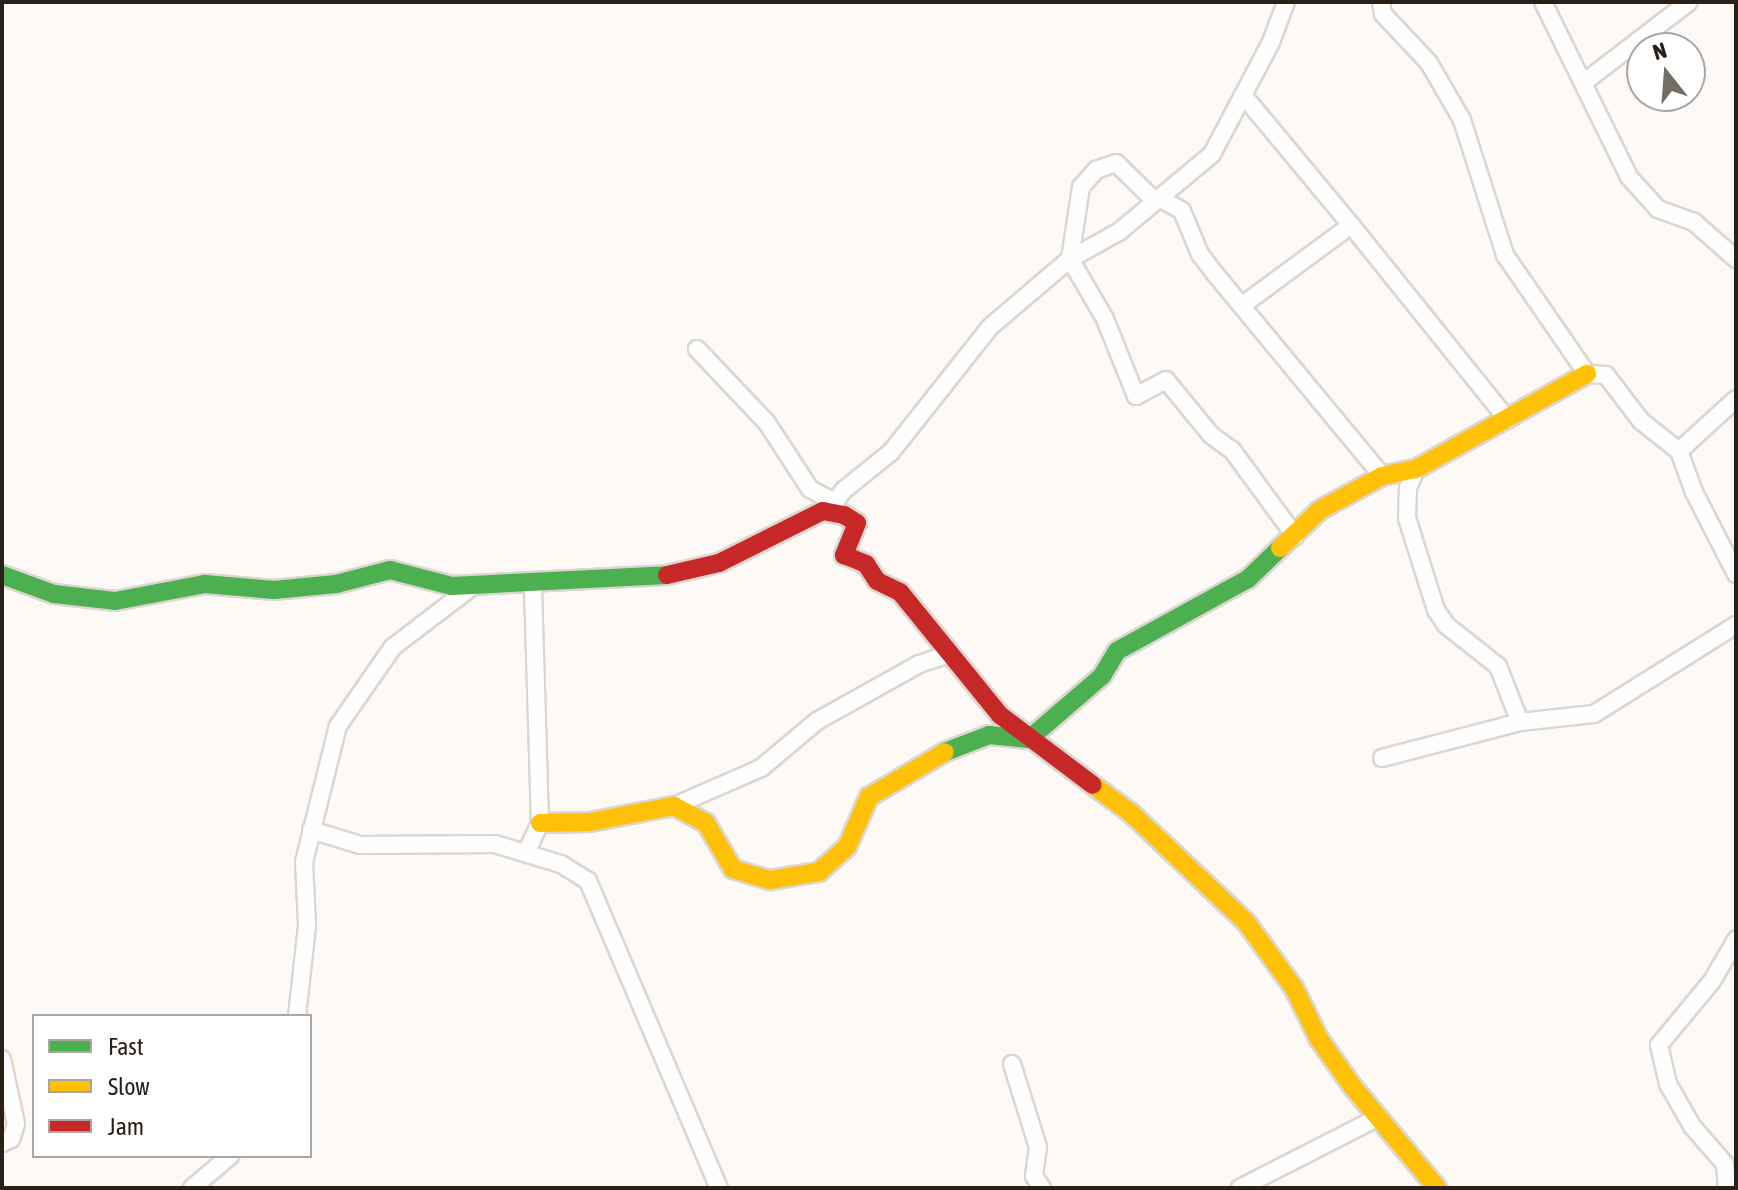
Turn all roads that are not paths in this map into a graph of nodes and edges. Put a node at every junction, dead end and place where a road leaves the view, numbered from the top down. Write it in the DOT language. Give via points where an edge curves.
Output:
graph roads {
  1 [pos="1286,2"];
  2 [pos="1366,2"];
  3 [pos="1543,2"];
  4 [pos="1689,2"];
  5 [pos="1382,8"];
  6 [pos="1583,83"];
  7 [pos="1243,95"];
  8 [pos="1157,199"];
  9 [pos="1351,225"];
  10 [pos="1070,259"];
  11 [pos="1736,259"];
  12 [pos="1244,304"];
  13 [pos="697,349"];
  14 [pos="1587,374"];
  15 [pos="1736,399"];
  16 [pos="1508,420"];
  17 [pos="1679,451"];
  18 [pos="1416,469"];
  19 [pos="1382,476"];
  20 [pos="832,506"];
  21 [pos="1295,536"];
  22 [pos="1736,574"];
  23 [pos="2,575"];
  24 [pos="533,584"];
  25 [pos="475,585"];
  26 [pos="1736,625"];
  27 [pos="949,654"];
  28 [pos="1520,722"];
  29 [pos="1029,739"];
  30 [pos="1382,758"];
  31 [pos="674,806"];
  32 [pos="540,823"];
  33 [pos="311,830"];
  34 [pos="527,851"];
  35 [pos="1736,940"];
  36 [pos="297,1014"];
  37 [pos="2,1059"];
  38 [pos="1012,1064"];
  39 [pos="1379,1117"];
  40 [pos="2,1143"];
  41 [pos="228,1158"];
  42 [pos="192,1188"];
  43 [pos="719,1188"];
  44 [pos="1042,1188"];
  45 [pos="1240,1188"];
  46 [pos="1437,1188"];
  47 [pos="1727,1188"];
  1 -- 7 [label="street"];
  2 -- 5 [label="street"];
  3 -- 6 [label="street"];
  4 -- 6 [label="street"];
  5 -- 14 [label="street" via="1450,97 1502,249"];
  6 -- 11 [label="street" via="1612,149 1644,194 1666,213 1694,222"];
  7 -- 8 [label="street" via="1212,154"];
  7 -- 9 [label="street"];
  8 -- 10 [label="street" via="1120,231"];
  8 -- 10 [label="street" via="1116,163 1096,170 1081,187"];
  8 -- 12 [label="street" via="1182,211 1200,254"];
  9 -- 12 [label="street"];
  9 -- 16 [label="street"];
  10 -- 20 [label="street" via="990,327 891,452"];
  10 -- 21 [label="street" via="1105,319 1136,396 1166,380 1211,435 1232,450"];
  12 -- 19 [label="street"];
  13 -- 20 [label="street" via="767,423 810,489"];
  14 -- 16 [label="street"];
  14 -- 17 [label="street" via="1606,375 1641,421"];
  15 -- 17 [label="street"];
  16 -- 18 [label="street"];
  17 -- 22 [label="street"];
  18 -- 19 [label="street"];
  18 -- 28 [label="street" via="1408,488 1407,518 1436,610 1498,666"];
  19 -- 21 [label="street" via="1320,510"];
  20 -- 24 [label="street" via="749,550 684,573"];
  20 -- 27 [label="street" via="857,523 844,555 866,564 877,581 900,592"];
  21 -- 29 [label="street" via="1248,579 1117,651 1102,676"];
  23 -- 25 [label="street" via="54,594 115,601 205,584 274,590 336,584 390,570 425,583"];
  24 -- 25 [label="street"];
  24 -- 32 [label="street"];
  25 -- 33 [label="street" via="393,647 351,703 327,759"];
  26 -- 28 [label="street" via="1594,714"];
  27 -- 29 [label="street" via="1000,715"];
  27 -- 31 [label="street" via="919,664 817,721 761,768"];
  28 -- 30 [label="street"];
  29 -- 31 [label="street" via="989,735 963,741 869,797 839,858 798,878 770,880 733,869 706,823"];
  29 -- 39 [label="street" via="1131,813 1246,922 1294,988 1319,1039"];
  31 -- 32 [label="street" via="590,822"];
  32 -- 34 [label="street"];
  33 -- 34 [label="street" via="360,845 473,841"];
  33 -- 36 [label="street" via="304,862 307,925"];
  34 -- 43 [label="street" via="561,864 593,887"];
  35 -- 47 [label="street" via="1712,981 1659,1045 1668,1084 1692,1126 1725,1164"];
  37 -- 40 [label="street" via="16,1124 11,1139"];
  38 -- 44 [label="street" via="1038,1147 1034,1176"];
  39 -- 45 [label="street"];
  39 -- 46 [label="street"];
  41 -- 42 [label="street"];
}
